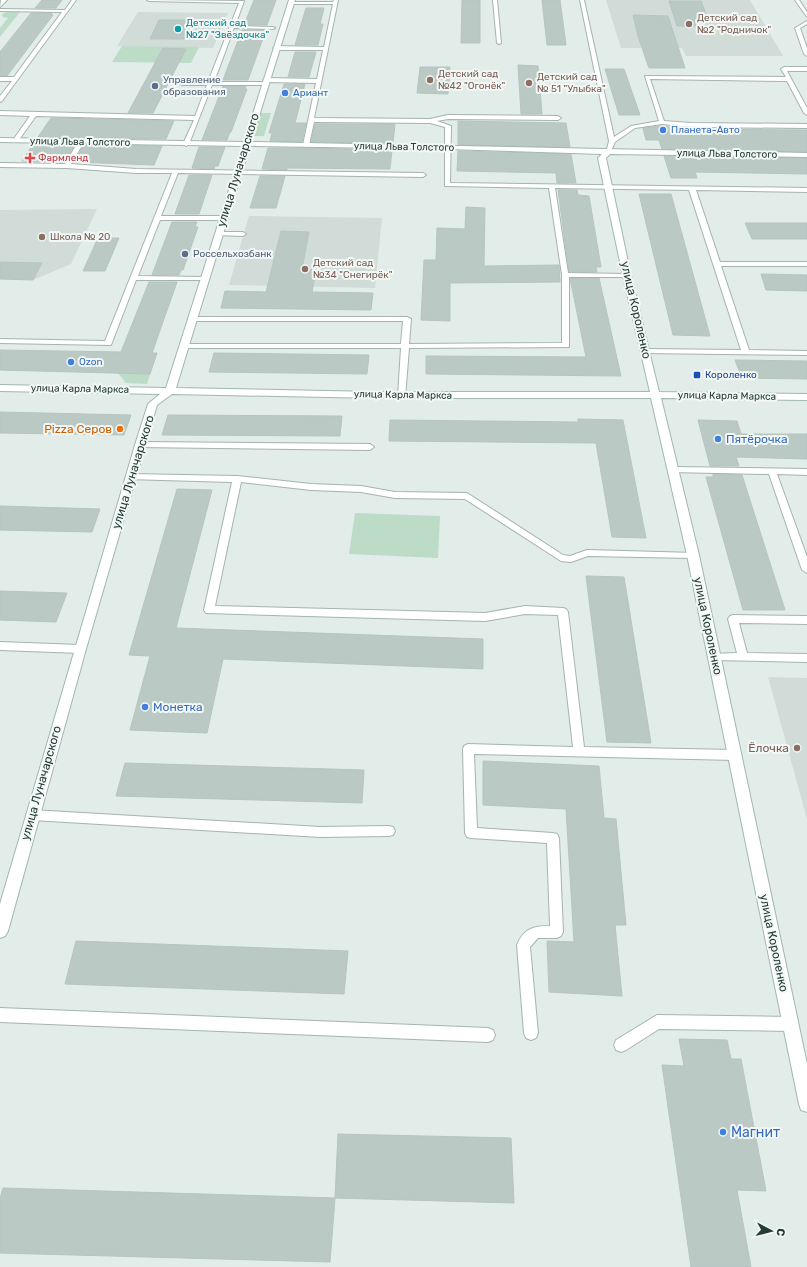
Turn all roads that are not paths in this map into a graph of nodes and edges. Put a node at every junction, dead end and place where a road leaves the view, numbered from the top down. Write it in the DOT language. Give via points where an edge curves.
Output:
graph roads {
  1 [pos="4,0"];
  2 [pos="74,0"];
  3 [pos="149,0"];
  4 [pos="495,0"];
  5 [pos="582,0"];
  6 [pos="797,0"];
  7 [pos="291,1"];
  8 [pos="336,2"];
  9 [pos="0,5"];
  10 [pos="0,10"];
  11 [pos="67,11"];
  12 [pos="807,16"];
  13 [pos="807,22"];
  14 [pos="232,27"];
  15 [pos="273,28"];
  16 [pos="499,43"];
  17 [pos="276,48"];
  18 [pos="325,49"];
  19 [pos="807,54"];
  20 [pos="807,69"];
  21 [pos="0,79"];
  22 [pos="15,79"];
  23 [pos="790,79"];
  24 [pos="319,81"];
  25 [pos="266,82"];
  26 [pos="182,83"];
  27 [pos="210,83"];
  28 [pos="0,100"];
  29 [pos="0,113"];
  30 [pos="807,113"];
  31 [pos="34,114"];
  32 [pos="196,118"];
  33 [pos="558,118"];
  34 [pos="311,120"];
  35 [pos="430,121"];
  36 [pos="662,122"];
  37 [pos="807,126"];
  38 [pos="0,140"];
  39 [pos="16,140"];
  40 [pos="81,142"];
  41 [pos="186,144"];
  42 [pos="246,144"];
  43 [pos="306,145"];
  44 [pos="448,147"];
  45 [pos="610,147"];
  46 [pos="807,155"];
  47 [pos="0,165"];
  48 [pos="67,166"];
  49 [pos="176,171"];
  50 [pos="237,172"];
  51 [pos="423,175"];
  52 [pos="552,186"];
  53 [pos="609,187"];
  54 [pos="692,188"];
  55 [pos="807,190"];
  56 [pos="157,218"];
  57 [pos="223,218"];
  58 [pos="218,234"];
  59 [pos="244,234"];
  60 [pos="717,264"];
  61 [pos="807,264"];
  62 [pos="565,275"];
  63 [pos="627,276"];
  64 [pos="133,278"];
  65 [pos="204,279"];
  66 [pos="192,319"];
  67 [pos="0,341"];
  68 [pos="184,346"];
  69 [pos="405,346"];
  70 [pos="645,351"];
  71 [pos="746,352"];
  72 [pos="807,353"];
  73 [pos="0,388"];
  74 [pos="170,391"];
  75 [pos="655,395"];
  76 [pos="402,396"];
  77 [pos="807,397"];
  78 [pos="140,445"];
  79 [pos="370,447"];
  80 [pos="673,470"];
  81 [pos="772,471"];
  82 [pos="807,472"];
  83 [pos="130,477"];
  84 [pos="236,479"];
  85 [pos="693,555"];
  86 [pos="807,570"];
  87 [pos="807,620"];
  88 [pos="0,646"];
  89 [pos="80,649"];
  90 [pos="715,657"];
  91 [pos="743,657"];
  92 [pos="807,658"];
  93 [pos="579,752"];
  94 [pos="735,755"];
  95 [pos="32,815"];
  96 [pos="389,831"];
  97 [pos="0,931"];
  98 [pos="0,1015"];
  99 [pos="791,1024"];
  100 [pos="532,1034"];
  101 [pos="488,1035"];
  102 [pos="622,1046"];
  103 [pos="807,1104"];
  1 -- 9 [label="street"];
  2 -- 11 [label="lane"];
  3 -- 14 [label="lane" via="242,2"];
  4 -- 16 [label="lane"];
  5 -- 45 [label="lane"];
  6 -- 12 [label="lane"];
  7 -- 8 [label="lane"];
  7 -- 17 [label="street, улица Луначарского"];
  8 -- 18 [label="lane"];
  10 -- 11 [label="lane"];
  11 -- 22 [label="lane"];
  13 -- 19 [label="lane" via="796,28"];
  14 -- 15 [label="lane"];
  14 -- 27 [label="lane"];
  17 -- 18 [label="lane"];
  17 -- 25 [label="street, улица Луначарского"];
  18 -- 24 [label="lane"];
  20 -- 23 [label="lane" via="784,69"];
  21 -- 22 [label="lane"];
  22 -- 28 [label="lane"];
  23 -- 30 [label="lane"];
  23 -- 36 [label="lane" via="648,77"];
  24 -- 25 [label="lane"];
  24 -- 34 [label="lane"];
  25 -- 27 [label="lane"];
  25 -- 42 [label="street, улица Луначарского"];
  26 -- 27 [label="lane"];
  27 -- 32 [label="lane"];
  29 -- 31 [label="lane"];
  31 -- 32 [label="lane"];
  31 -- 39 [label="lane"];
  32 -- 41 [label="lane"];
  33 -- 35 [label="lane" via="448,117"];
  34 -- 35 [label="lane"];
  34 -- 43 [label="lane"];
  35 -- 44 [label="lane" via="448,126"];
  36 -- 37 [label="lane"];
  36 -- 45 [label="lane" via="633,126"];
  38 -- 39 [label="street, улица Льва Толстого"];
  39 -- 40 [label="street, улица Льва Толстого"];
  40 -- 41 [label="street, улица Льва Толстого"];
  40 -- 48 [label="lane"];
  41 -- 42 [label="street, улица Льва Толстого"];
  42 -- 43 [label="street, улица Льва Толстого"];
  42 -- 50 [label="street, улица Луначарского"];
  43 -- 44 [label="street, улица Льва Толстого"];
  44 -- 45 [label="street, улица Льва Толстого"];
  44 -- 52 [label="lane" via="447,186"];
  45 -- 46 [label="street, улица Льва Толстого"];
  45 -- 53 [label="street, улица Короленко" via="602,158"];
  47 -- 48 [label="lane"];
  48 -- 49 [label="lane"];
  49 -- 50 [label="lane"];
  49 -- 56 [label="lane"];
  50 -- 51 [label="lane"];
  50 -- 57 [label="street, улица Луначарского"];
  52 -- 53 [label="lane"];
  52 -- 62 [label="lane"];
  53 -- 54 [label="lane"];
  53 -- 63 [label="street, улица Короленко"];
  54 -- 55 [label="lane"];
  54 -- 60 [label="lane"];
  56 -- 57 [label="lane"];
  56 -- 64 [label="lane"];
  57 -- 58 [label="street, улица Луначарского"];
  58 -- 59 [label="lane"];
  58 -- 65 [label="street, улица Луначарского"];
  60 -- 61 [label="lane"];
  60 -- 71 [label="lane"];
  62 -- 63 [label="lane"];
  62 -- 69 [label="lane" via="566,345"];
  63 -- 70 [label="street, улица Короленко"];
  64 -- 65 [label="lane"];
  64 -- 67 [label="lane" via="108,343"];
  65 -- 66 [label="street, улица Луначарского"];
  66 -- 68 [label="street, улица Луначарского"];
  66 -- 69 [label="lane" via="406,319"];
  68 -- 69 [label="lane"];
  68 -- 74 [label="street, улица Луначарского"];
  69 -- 76 [label="lane"];
  70 -- 71 [label="lane"];
  70 -- 75 [label="street, улица Короленко"];
  71 -- 72 [label="lane"];
  73 -- 74 [label="street, улица Карла Маркса"];
  74 -- 76 [label="street, улица Карла Маркса"];
  74 -- 78 [label="street, улица Луначарского" via="153,404"];
  75 -- 76 [label="street, улица Карла Маркса"];
  75 -- 77 [label="street, улица Карла Маркса"];
  75 -- 80 [label="street, улица Короленко"];
  78 -- 79 [label="lane"];
  78 -- 83 [label="street, улица Луначарского"];
  80 -- 81 [label="lane"];
  80 -- 85 [label="street, улица Короленко"];
  81 -- 82 [label="lane"];
  81 -- 86 [label="lane"];
  83 -- 84 [label="lane"];
  83 -- 89 [label="street, улица Луначарского"];
  84 -- 85 [label="lane" via="361,489 395,495 467,496 561,558 571,559 587,553"];
  84 -- 93 [label="lane" via="209,610 485,617 524,610 563,612"];
  85 -- 90 [label="street, улица Короленко"];
  87 -- 91 [label="lane" via="733,619"];
  88 -- 89 [label="lane"];
  89 -- 95 [label="street, улица Луначарского"];
  90 -- 91 [label="lane"];
  90 -- 94 [label="street, улица Короленко"];
  91 -- 92 [label="lane"];
  93 -- 94 [label="lane"];
  93 -- 100 [label="lane" via="468,748 471,833 553,838 557,932 535,932 523,945"];
  94 -- 99 [label="street, улица Короленко"];
  95 -- 96 [label="lane" via="320,832"];
  95 -- 97 [label="street, улица Луначарского"];
  98 -- 101 [label="lane"];
  99 -- 102 [label="lane" via="657,1022"];
  99 -- 103 [label="street, улица Короленко"];
}
